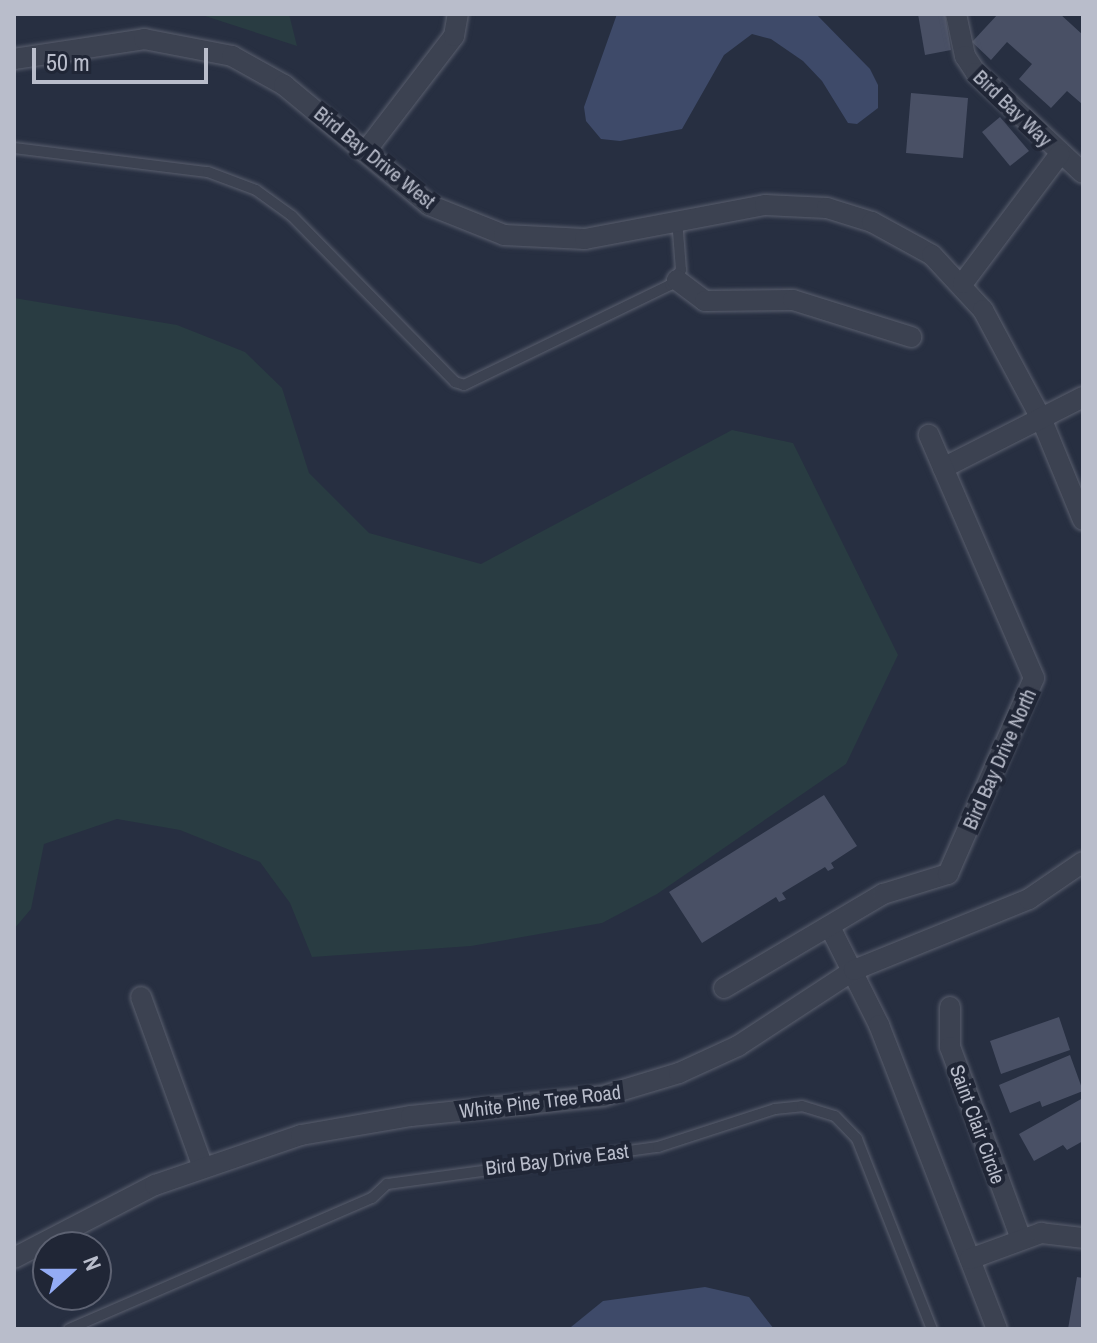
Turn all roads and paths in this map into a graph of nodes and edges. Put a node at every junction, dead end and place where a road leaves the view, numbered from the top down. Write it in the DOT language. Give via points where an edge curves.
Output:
graph roads {
  1 [pos="458,14"];
  2 [pos="956,14"];
  3 [pos="14,59"];
  4 [pos="14,148"];
  5 [pos="365,152"];
  6 [pos="1060,154"];
  7 [pos="1083,173"];
  8 [pos="677,219"];
  9 [pos="677,280"];
  10 [pos="963,283"];
  11 [pos="911,337"];
  12 [pos="1083,397"];
  13 [pos="1041,418"];
  14 [pos="929,435"];
  15 [pos="943,468"];
  16 [pos="1083,520"];
  17 [pos="1083,862"];
  18 [pos="830,927"];
  19 [pos="854,970"];
  20 [pos="724,988"];
  21 [pos="141,997"];
  22 [pos="950,1007"];
  23 [pos="203,1167"];
  24 [pos="1083,1238"];
  25 [pos="1021,1239"];
  26 [pos="14,1258"];
  27 [pos="970,1259"];
  28 [pos="69,1329"];
  29 [pos="932,1329"];
  30 [pos="997,1329"];
  1 -- 5 [label="street" via="454,36"];
  2 -- 6 [label="street, Bird Bay Way" via="970,66"];
  3 -- 5 [label="street, Bird Bay Drive West" via="144,39 207,48 263,71"];
  4 -- 9 [label="lane" via="208,172 256,190 307,231 459,384 470,384"];
  5 -- 8 [label="street, Bird Bay Drive West" via="429,205 504,235 585,239"];
  6 -- 7 [label="street, Bird Bay Way"];
  6 -- 10 [label="street, Bird Bay Way"];
  8 -- 9 [label="lane"];
  8 -- 10 [label="street, Bird Bay Drive West" via="765,205 836,210 920,247"];
  9 -- 11 [label="street" via="705,301 793,300"];
  10 -- 13 [label="street" via="1002,339"];
  12 -- 13 [label="street"];
  13 -- 15 [label="street"];
  13 -- 16 [label="street"];
  14 -- 15 [label="street, Bird Bay Drive North"];
  15 -- 18 [label="street, Bird Bay Drive North" via="1034,678 948,874 883,894"];
  17 -- 19 [label="street" via="1041,893"];
  18 -- 19 [label="street"];
  18 -- 20 [label="street, Bird Bay Drive North"];
  19 -- 23 [label="street, White Pine Tree Road" via="738,1046 656,1082 603,1096 332,1129"];
  19 -- 27 [label="street"];
  21 -- 23 [label="street"];
  22 -- 25 [label="street, Saint Clair Circle" via="950,1047"];
  23 -- 26 [label="street, White Pine Tree Road" via="108,1207"];
  24 -- 25 [label="street" via="1041,1233"];
  25 -- 27 [label="street"];
  27 -- 30 [label="street"];
  28 -- 29 [label="lane, Bird Bay Drive East" via="372,1198 387,1184 658,1147 775,1109 802,1106 835,1116 857,1139"];
}
